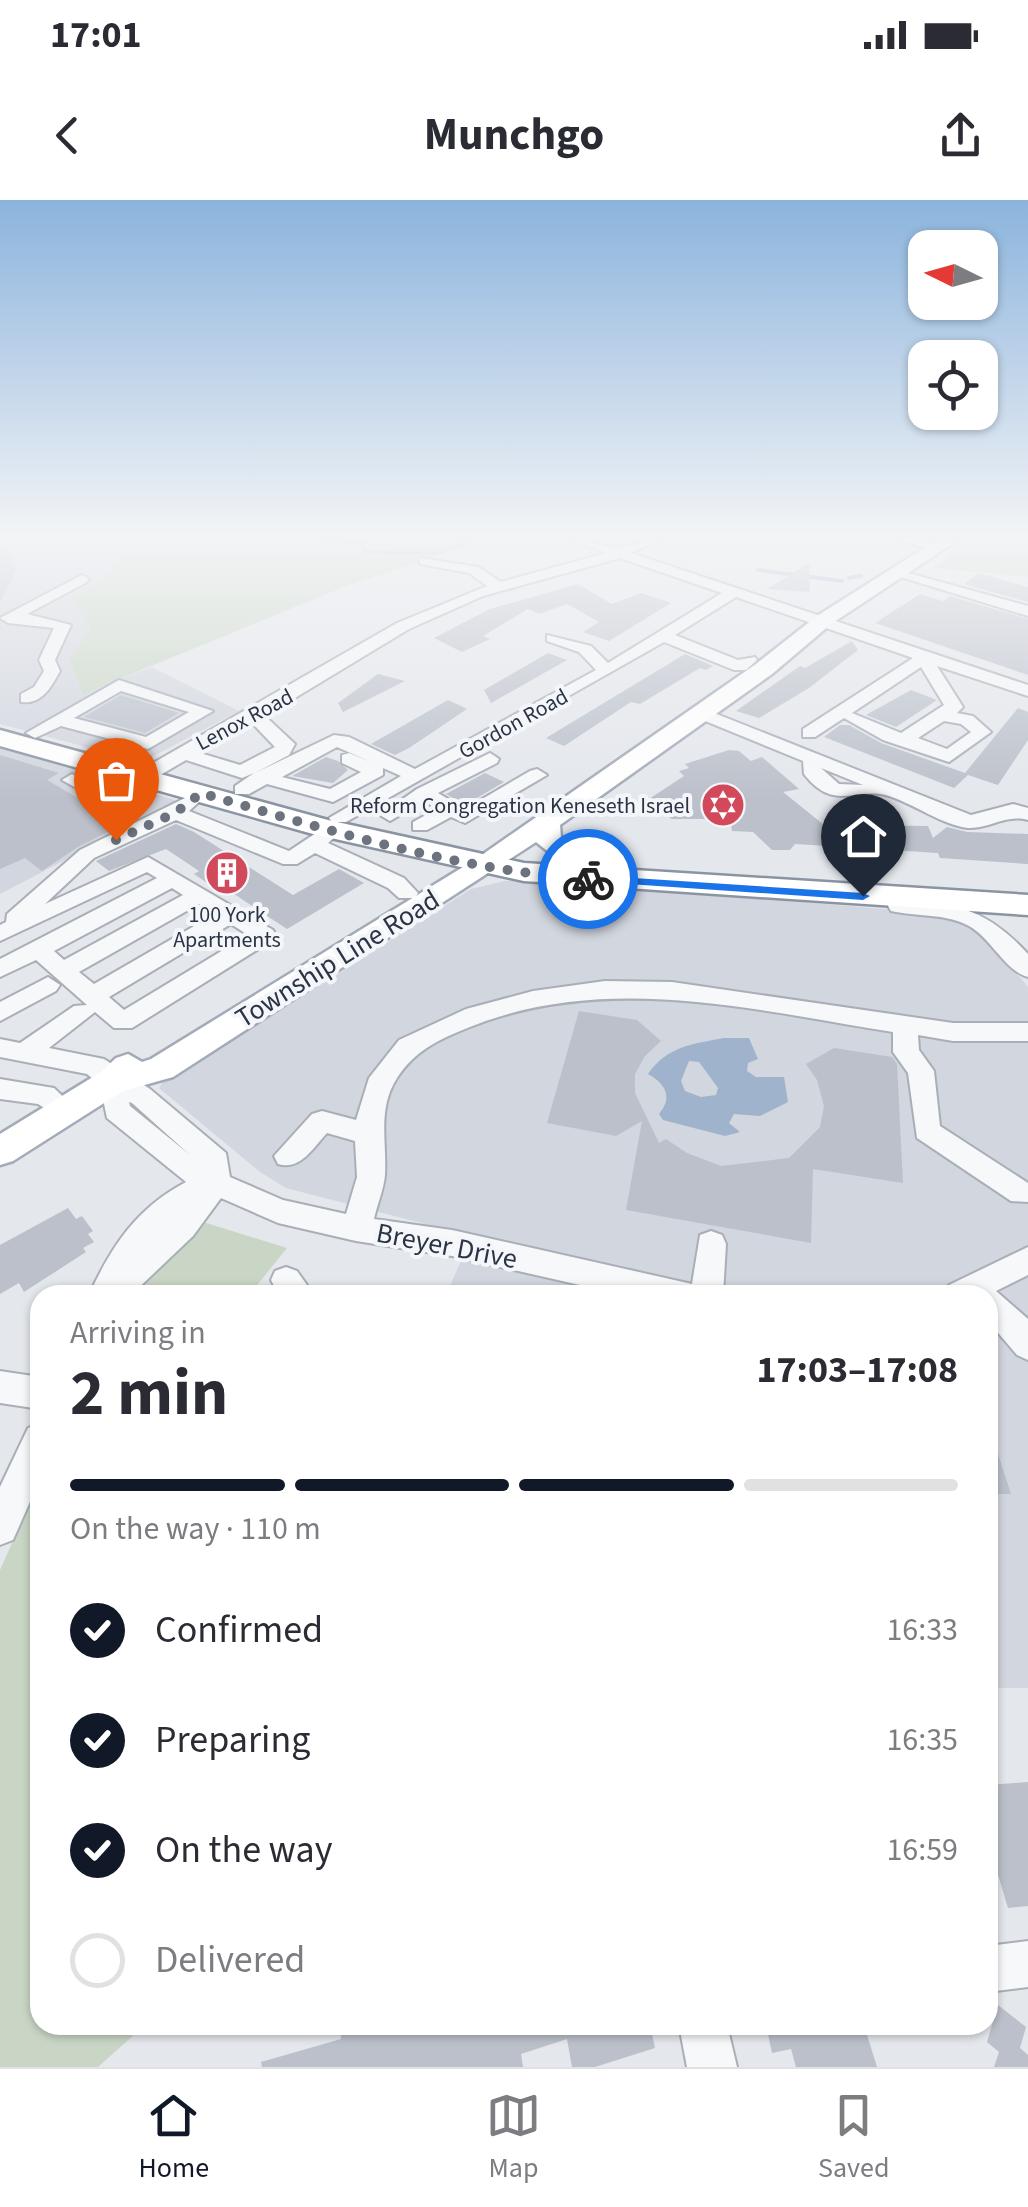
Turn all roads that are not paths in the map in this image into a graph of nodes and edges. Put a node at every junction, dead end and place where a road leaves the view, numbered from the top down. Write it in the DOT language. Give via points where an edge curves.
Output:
graph roads {
  1 [pos="63,625"];
  2 [pos="404,625"];
  3 [pos="682,625"];
  4 [pos="818,625"];
  5 [pos="839,625"];
  6 [pos="664,637"];
  7 [pos="553,638"];
  8 [pos="930,657"];
  9 [pos="749,660"];
  10 [pos="606,671"];
  11 [pos="1028,691"];
  12 [pos="27,698"];
  13 [pos="699,712"];
  14 [pos="252,714"];
  15 [pos="940,715"];
  16 [pos="854,718"];
  17 [pos="60,720"];
  18 [pos="10,732"];
  19 [pos="808,733"];
  20 [pos="904,739"];
  21 [pos="464,749"];
  22 [pos="314,751"];
  23 [pos="490,758"];
  24 [pos="163,765"];
  25 [pos="72,780"];
  26 [pos="252,784"];
  27 [pos="413,784"];
  28 [pos="119,791"];
  29 [pos="201,793"];
  30 [pos="147,807"];
  31 [pos="451,809"];
  32 [pos="1026,810"];
  33 [pos="175,813"];
  34 [pos="390,814"];
  35 [pos="548,820"];
  36 [pos="420,826"];
  37 [pos="328,831"];
  38 [pos="481,856"];
  39 [pos="580,862"];
  40 [pos="172,878"];
  41 [pos="754,890"];
  42 [pos="407,892"];
  43 [pos="199,895"];
  44 [pos="1021,898"];
  45 [pos="231,914"];
  46 [pos="0,934"];
  47 [pos="1028,936"];
  48 [pos="1001,938"];
  49 [pos="36,950"];
  50 [pos="1028,953"];
  51 [pos="0,968"];
  52 [pos="1028,969"];
  53 [pos="55,978"];
  54 [pos="87,1004"];
  55 [pos="0,1013"];
  56 [pos="905,1025"];
  57 [pos="1028,1032"];
  58 [pos="13,1050"];
  59 [pos="113,1082"];
  60 [pos="0,1089"];
  61 [pos="65,1111"];
  62 [pos="369,1134"];
  63 [pos="0,1151"];
  64 [pos="288,1156"];
  65 [pos="215,1182"];
  66 [pos="1021,1193"];
  67 [pos="356,1229"];
  68 [pos="712,1244"];
  69 [pos="1028,1260"];
  70 [pos="121,1285"];
  71 [pos="622,1285"];
  72 [pos="708,1285"];
  73 [pos="991,1285"];
  74 [pos="998,1313"];
  75 [pos="1028,1345"];
  76 [pos="0,1387"];
  77 [pos="30,1391"];
  78 [pos="30,1462"];
  79 [pos="0,1527"];
  80 [pos="1028,1964"];
  81 [pos="998,1968"];
  82 [pos="705,2035"];
  83 [pos="712,2067"];
  1 -- 12 [label="street" via="47,660 52,671"];
  2 -- 14 [label="street, Lenox Road"];
  3 -- 6 [label="street, Gordon Road"];
  4 -- 13 [label="main road, Township Line Road"];
  5 -- 8 [label="street"];
  6 -- 9 [label="street" via="740,666"];
  6 -- 10 [label="street, Gordon Road"];
  7 -- 10 [label="street" via="586,649"];
  8 -- 11 [label="street"];
  8 -- 15 [label="street" via="928,666 954,707"];
  8 -- 19 [label="street"];
  10 -- 21 [label="street, Gordon Road"];
  13 -- 32 [label="street" via="813,758 818,782 832,790 886,788 970,822"];
  13 -- 35 [label="main road, Township Line Road"];
  13 -- 38 [label="main road, Township Line Road" via="640,743"];
  14 -- 24 [label="street, Lenox Road"];
  14 -- 24 [label="street" via="286,744 282,751 242,772"];
  15 -- 20 [label="street"];
  15 -- 20 [label="street" via="968,720 982,732 949,756"];
  16 -- 20 [label="street"];
  17 -- 17 [label="street" via="119,685 204,710 148,743"];
  17 -- 18 [label="street"];
  18 -- 24 [label="highway"];
  21 -- 23 [label="street"];
  21 -- 27 [label="street, Gordon Road"];
  22 -- 26 [label="street"];
  22 -- 26 [label="street" via="333,752 376,772 332,796"];
  22 -- 27 [label="street" via="343,741"];
  23 -- 27 [label="street"];
  23 -- 31 [label="street" via="537,776 466,818"];
  24 -- 26 [label="highway"];
  24 -- 28 [label="street, Lenox Road"];
  24 -- 29 [label="highway"];
  25 -- 28 [label="street" via="100,796"];
  26 -- 37 [label="highway"];
  27 -- 31 [label="street"];
  27 -- 34 [label="street"];
  27 -- 37 [label="street, Gordon Road"];
  28 -- 30 [label="street"];
  29 -- 33 [label="street"];
  29 -- 37 [label="highway"];
  31 -- 36 [label="street"];
  33 -- 37 [label="street" via="290,860"];
  33 -- 46 [label="street" via="87,854"];
  35 -- 38 [label="main road, Township Line Road"];
  35 -- 39 [label="main road" via="549,842"];
  37 -- 38 [label="highway"];
  37 -- 42 [label="street"];
  38 -- 39 [label="highway"];
  38 -- 41 [label="highway" via="572,878"];
  38 -- 42 [label="main road, Township Line Road"];
  38 -- 59 [label="main road, Township Line Road" via="160,1069"];
  39 -- 44 [label="highway"];
  40 -- 43 [label="street"];
  40 -- 46 [label="street" via="148,863"];
  40 -- 49 [label="street"];
  41 -- 44 [label="highway"];
  41 -- 48 [label="street" via="954,910"];
  42 -- 59 [label="main road, Township Line Road" via="142,1052"];
  43 -- 45 [label="street"];
  43 -- 53 [label="street"];
  44 -- 48 [label="street" via="996,916"];
  45 -- 54 [label="street"];
  45 -- 54 [label="street" via="265,935 123,1022"];
  47 -- 50 [label="street"];
  48 -- 52 [label="street"];
  49 -- 51 [label="street"];
  49 -- 53 [label="street"];
  53 -- 54 [label="street"];
  53 -- 55 [label="street"];
  54 -- 58 [label="street"];
  56 -- 57 [label="street"];
  56 -- 62 [label="street" via="672,990 605,988 533,999 408,1046 382,1078"];
  56 -- 66 [label="street" via="906,1052 921,1071 927,1131"];
  58 -- 59 [label="street" via="95,1066"];
  59 -- 61 [label="main road, Township Line Road"];
  59 -- 65 [label="street, Breyer Drive" via="117,1112"];
  60 -- 61 [label="street" via="45,1096"];
  61 -- 63 [label="main road, Township Line Road"];
  62 -- 64 [label="street" via="322,1120"];
  62 -- 67 [label="street" via="371,1177"];
  65 -- 67 [label="street, Breyer Drive" via="278,1212"];
  65 -- 70 [label="street" via="199,1209"];
  67 -- 71 [label="street, Breyer Drive" via="452,1243"];
  68 -- 72 [label="street"];
  69 -- 73 [label="street"];
  74 -- 75 [label="street"];
  76 -- 77 [label="street"];
  78 -- 79 [label="street"];
  80 -- 81 [label="street"];
  82 -- 83 [label="street"];
}
